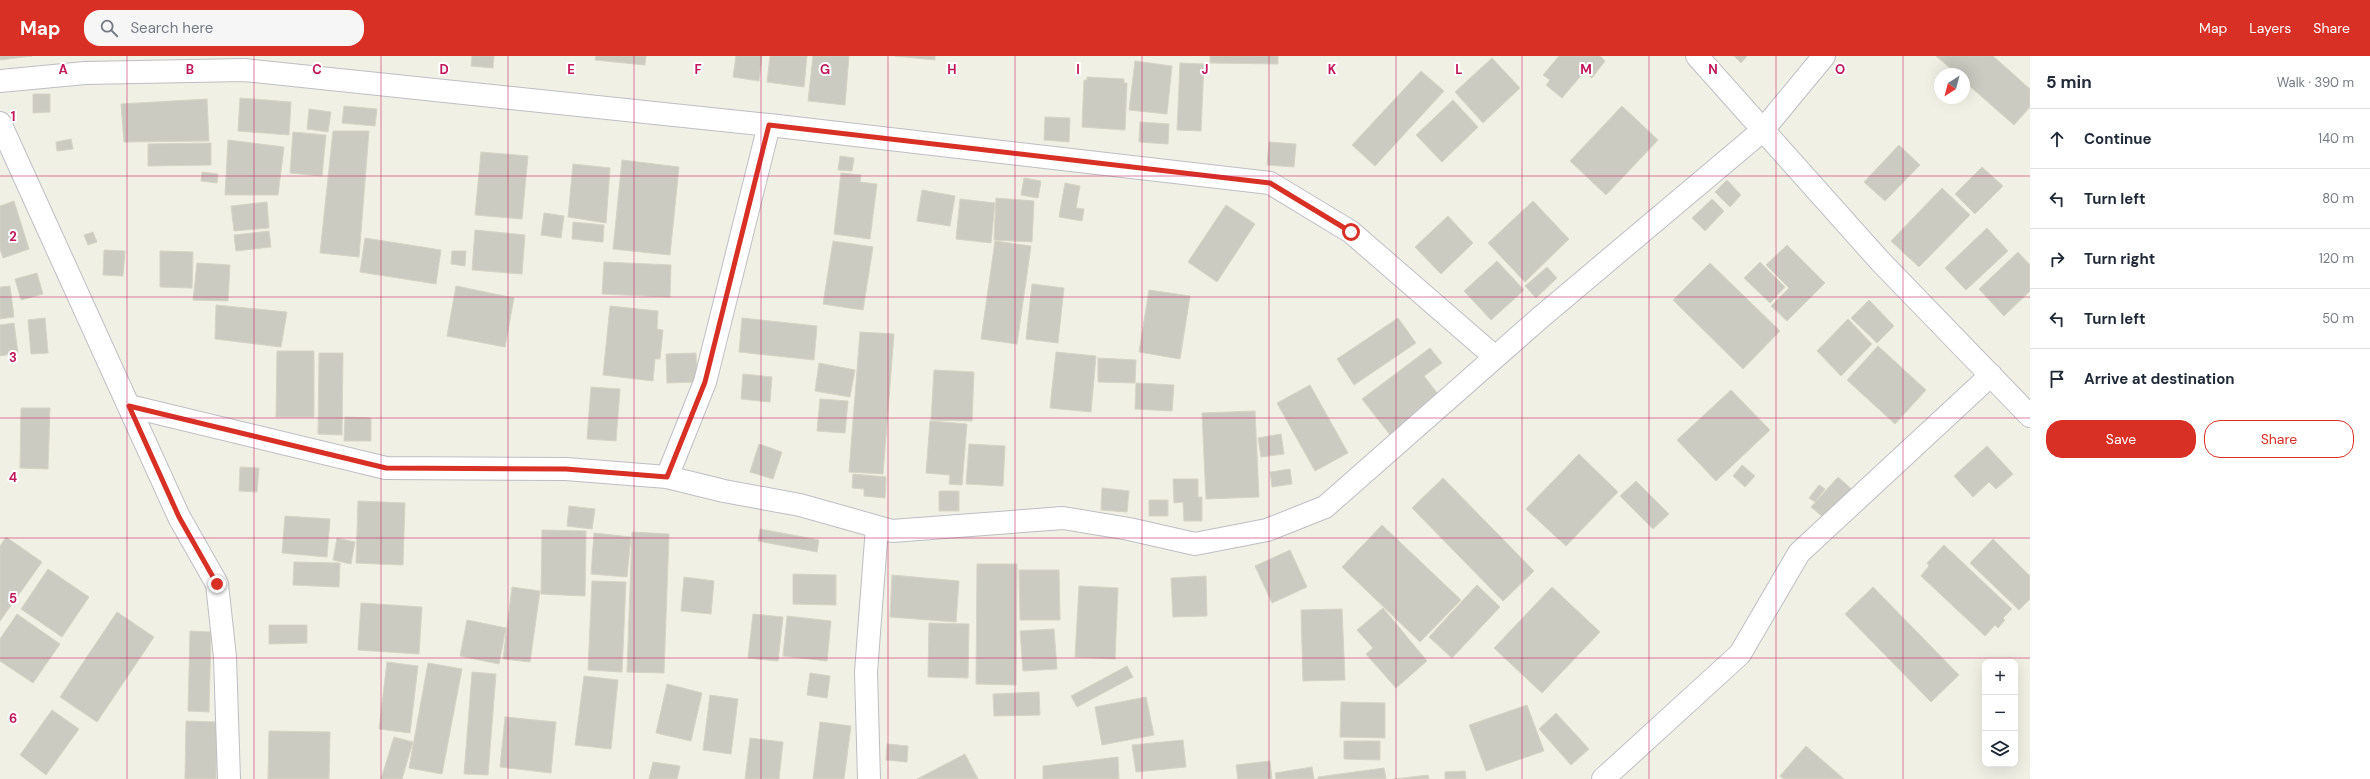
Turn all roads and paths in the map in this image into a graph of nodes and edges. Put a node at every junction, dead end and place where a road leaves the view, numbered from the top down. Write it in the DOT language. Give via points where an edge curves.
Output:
graph roads {
  1 [pos="1697,56"];
  2 [pos="1824,56"];
  3 [pos="0,82"];
  4 [pos="0,123"];
  5 [pos="769,125"];
  6 [pos="1763,130"];
  7 [pos="7,152"];
  8 [pos="1495,357"];
  9 [pos="1991,376"];
  10 [pos="129,406"];
  11 [pos="2030,416"];
  12 [pos="667,477"];
  13 [pos="877,527"];
  14 [pos="229,779"];
  15 [pos="870,779"];
  16 [pos="1603,779"];
  1 -- 6 [label="street"];
  2 -- 6 [label="street"];
  3 -- 5 [label="street" via="85,73 244,70"];
  4 -- 7 [label="street"];
  5 -- 8 [label="street" via="1270,183 1351,232"];
  5 -- 12 [label="street" via="705,382"];
  6 -- 8 [label="street"];
  6 -- 9 [label="street" via="1880,261"];
  7 -- 10 [label="street"];
  8 -- 13 [label="street" via="1325,507 1267,530 1195,544 1063,518 892,531"];
  9 -- 11 [label="street"];
  9 -- 16 [label="street" via="1799,553 1740,654"];
  10 -- 12 [label="street" via="386,468 566,469"];
  10 -- 14 [label="street" via="179,517 217,584 225,657"];
  12 -- 13 [label="street" via="800,505"];
  13 -- 15 [label="street" via="866,672"];
}
